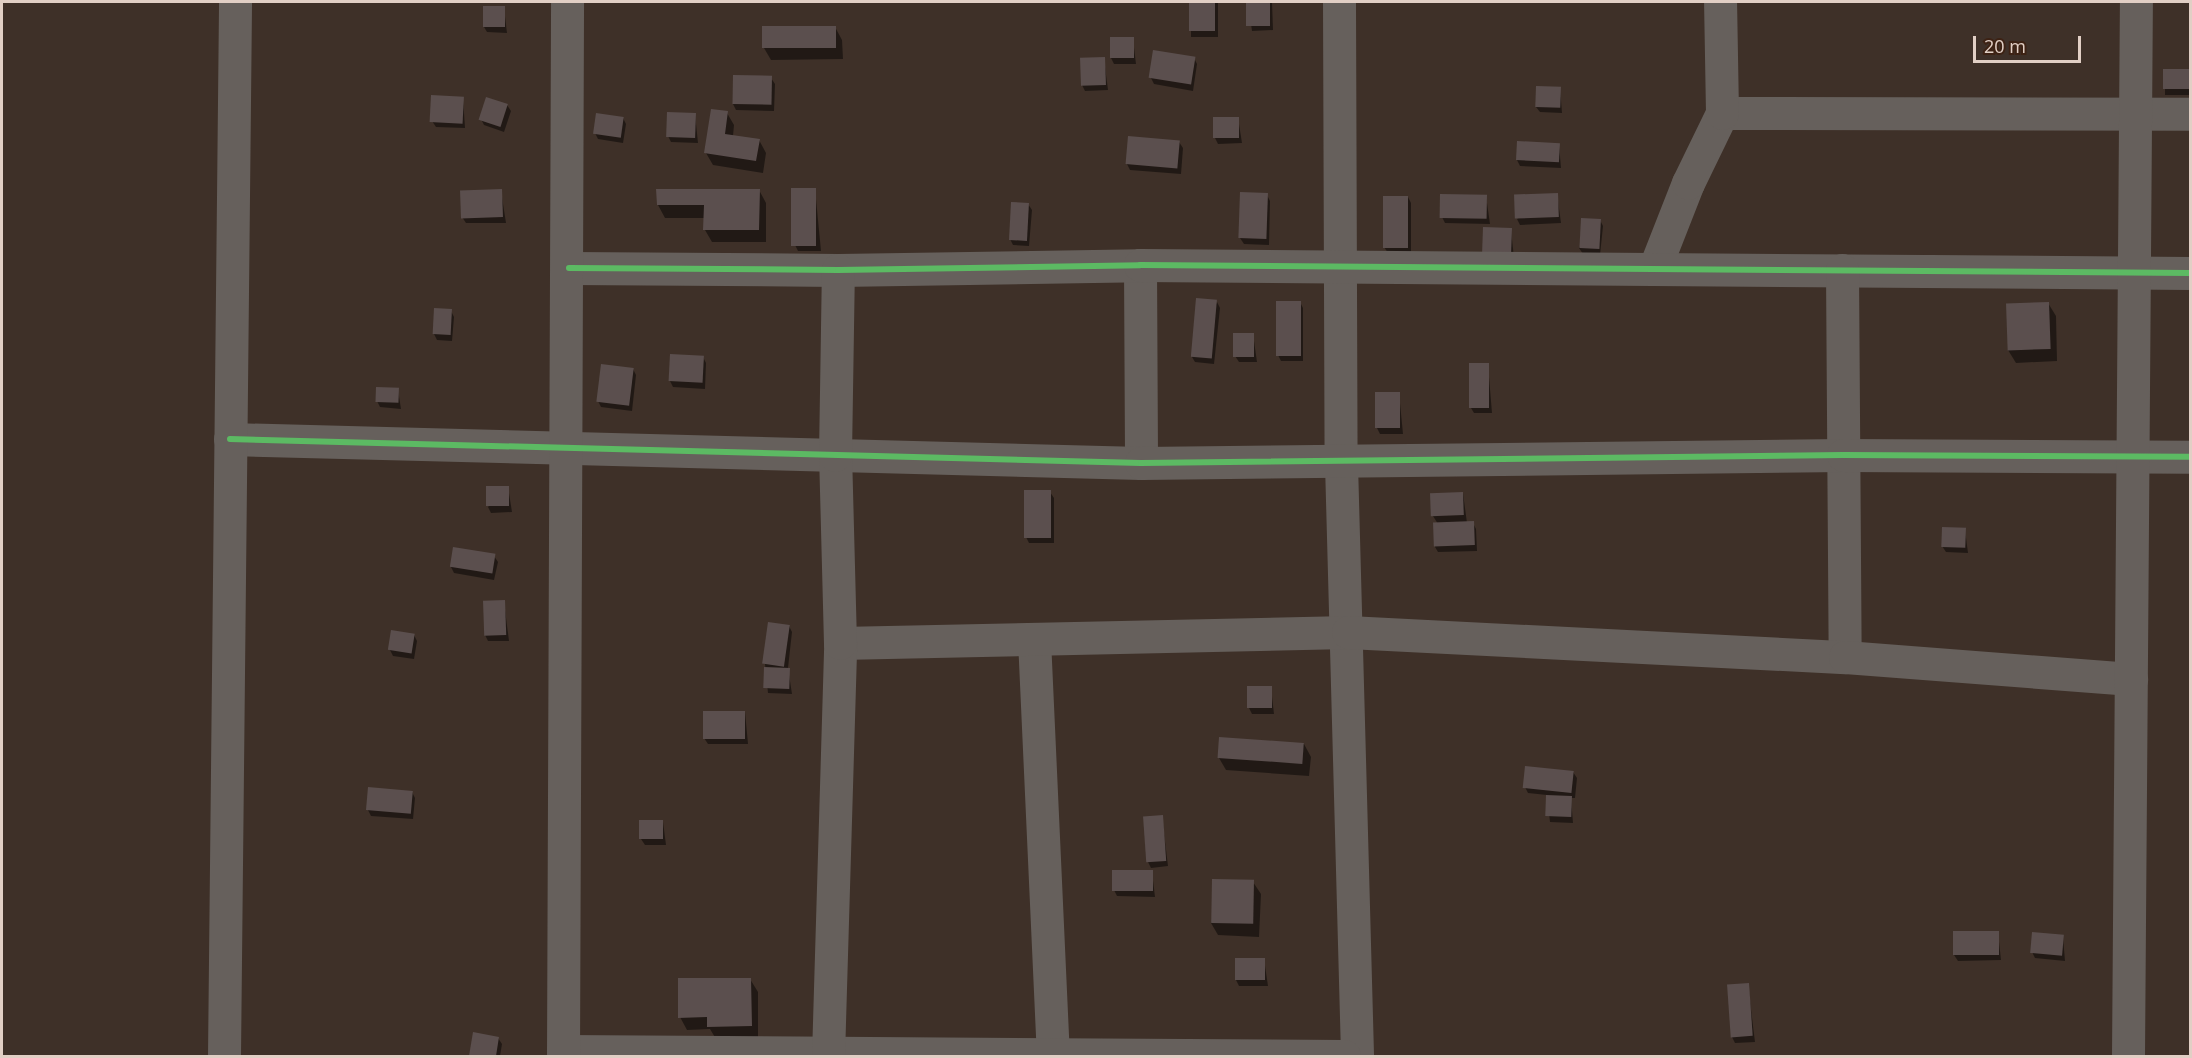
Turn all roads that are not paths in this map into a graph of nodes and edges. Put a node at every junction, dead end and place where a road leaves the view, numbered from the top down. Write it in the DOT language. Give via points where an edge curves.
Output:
graph roads {
  1 [pos="234,2"];
  2 [pos="567,2"];
  3 [pos="1339,2"];
  4 [pos="1720,2"];
  5 [pos="2136,2"];
  6 [pos="1722,113"];
  7 [pos="2135,113"];
  8 [pos="2190,114"];
  9 [pos="1140,265"];
  10 [pos="1341,267"];
  11 [pos="1655,267"];
  12 [pos="569,268"];
  13 [pos="838,270"];
  14 [pos="1842,270"];
  15 [pos="2136,273"];
  16 [pos="2190,273"];
  17 [pos="230,439"];
  18 [pos="568,448"];
  19 [pos="835,455"];
  20 [pos="1843,455"];
  21 [pos="2132,457"];
  22 [pos="2190,458"];
  23 [pos="1141,463"];
  24 [pos="1341,463"];
  25 [pos="1348,632"];
  26 [pos="1034,639"];
  27 [pos="840,643"];
  28 [pos="1845,657"];
  29 [pos="2131,679"];
  30 [pos="563,1054"];
  31 [pos="1053,1054"];
  32 [pos="828,1055"];
  33 [pos="224,1056"];
  34 [pos="1344,1056"];
  35 [pos="1357,1056"];
  36 [pos="2128,1056"];
  1 -- 17 [label="street"];
  2 -- 12 [label="street"];
  3 -- 10 [label="street"];
  4 -- 6 [label="street"];
  5 -- 7 [label="street"];
  6 -- 7 [label="street"];
  6 -- 11 [label="street" via="1688,183"];
  7 -- 8 [label="street"];
  7 -- 15 [label="street"];
  9 -- 10 [label="street"];
  9 -- 13 [label="street"];
  9 -- 23 [label="street"];
  10 -- 11 [label="street"];
  10 -- 24 [label="street"];
  11 -- 14 [label="street"];
  12 -- 13 [label="street"];
  12 -- 18 [label="street"];
  13 -- 19 [label="street"];
  14 -- 15 [label="street"];
  14 -- 20 [label="street"];
  15 -- 16 [label="street"];
  15 -- 21 [label="street"];
  17 -- 18 [label="street"];
  17 -- 33 [label="street"];
  18 -- 19 [label="street"];
  18 -- 30 [label="street"];
  19 -- 23 [label="street"];
  19 -- 27 [label="street"];
  20 -- 21 [label="street"];
  20 -- 24 [label="street"];
  20 -- 28 [label="street"];
  21 -- 22 [label="street"];
  21 -- 29 [label="street"];
  23 -- 24 [label="street"];
  24 -- 25 [label="street"];
  25 -- 26 [label="street"];
  25 -- 28 [label="street"];
  25 -- 35 [label="street"];
  26 -- 27 [label="street"];
  26 -- 31 [label="street"];
  27 -- 32 [label="street"];
  28 -- 29 [label="street"];
  29 -- 36 [label="street"];
  30 -- 32 [label="street"];
  31 -- 32 [label="street"];
  31 -- 34 [label="street"];
}
